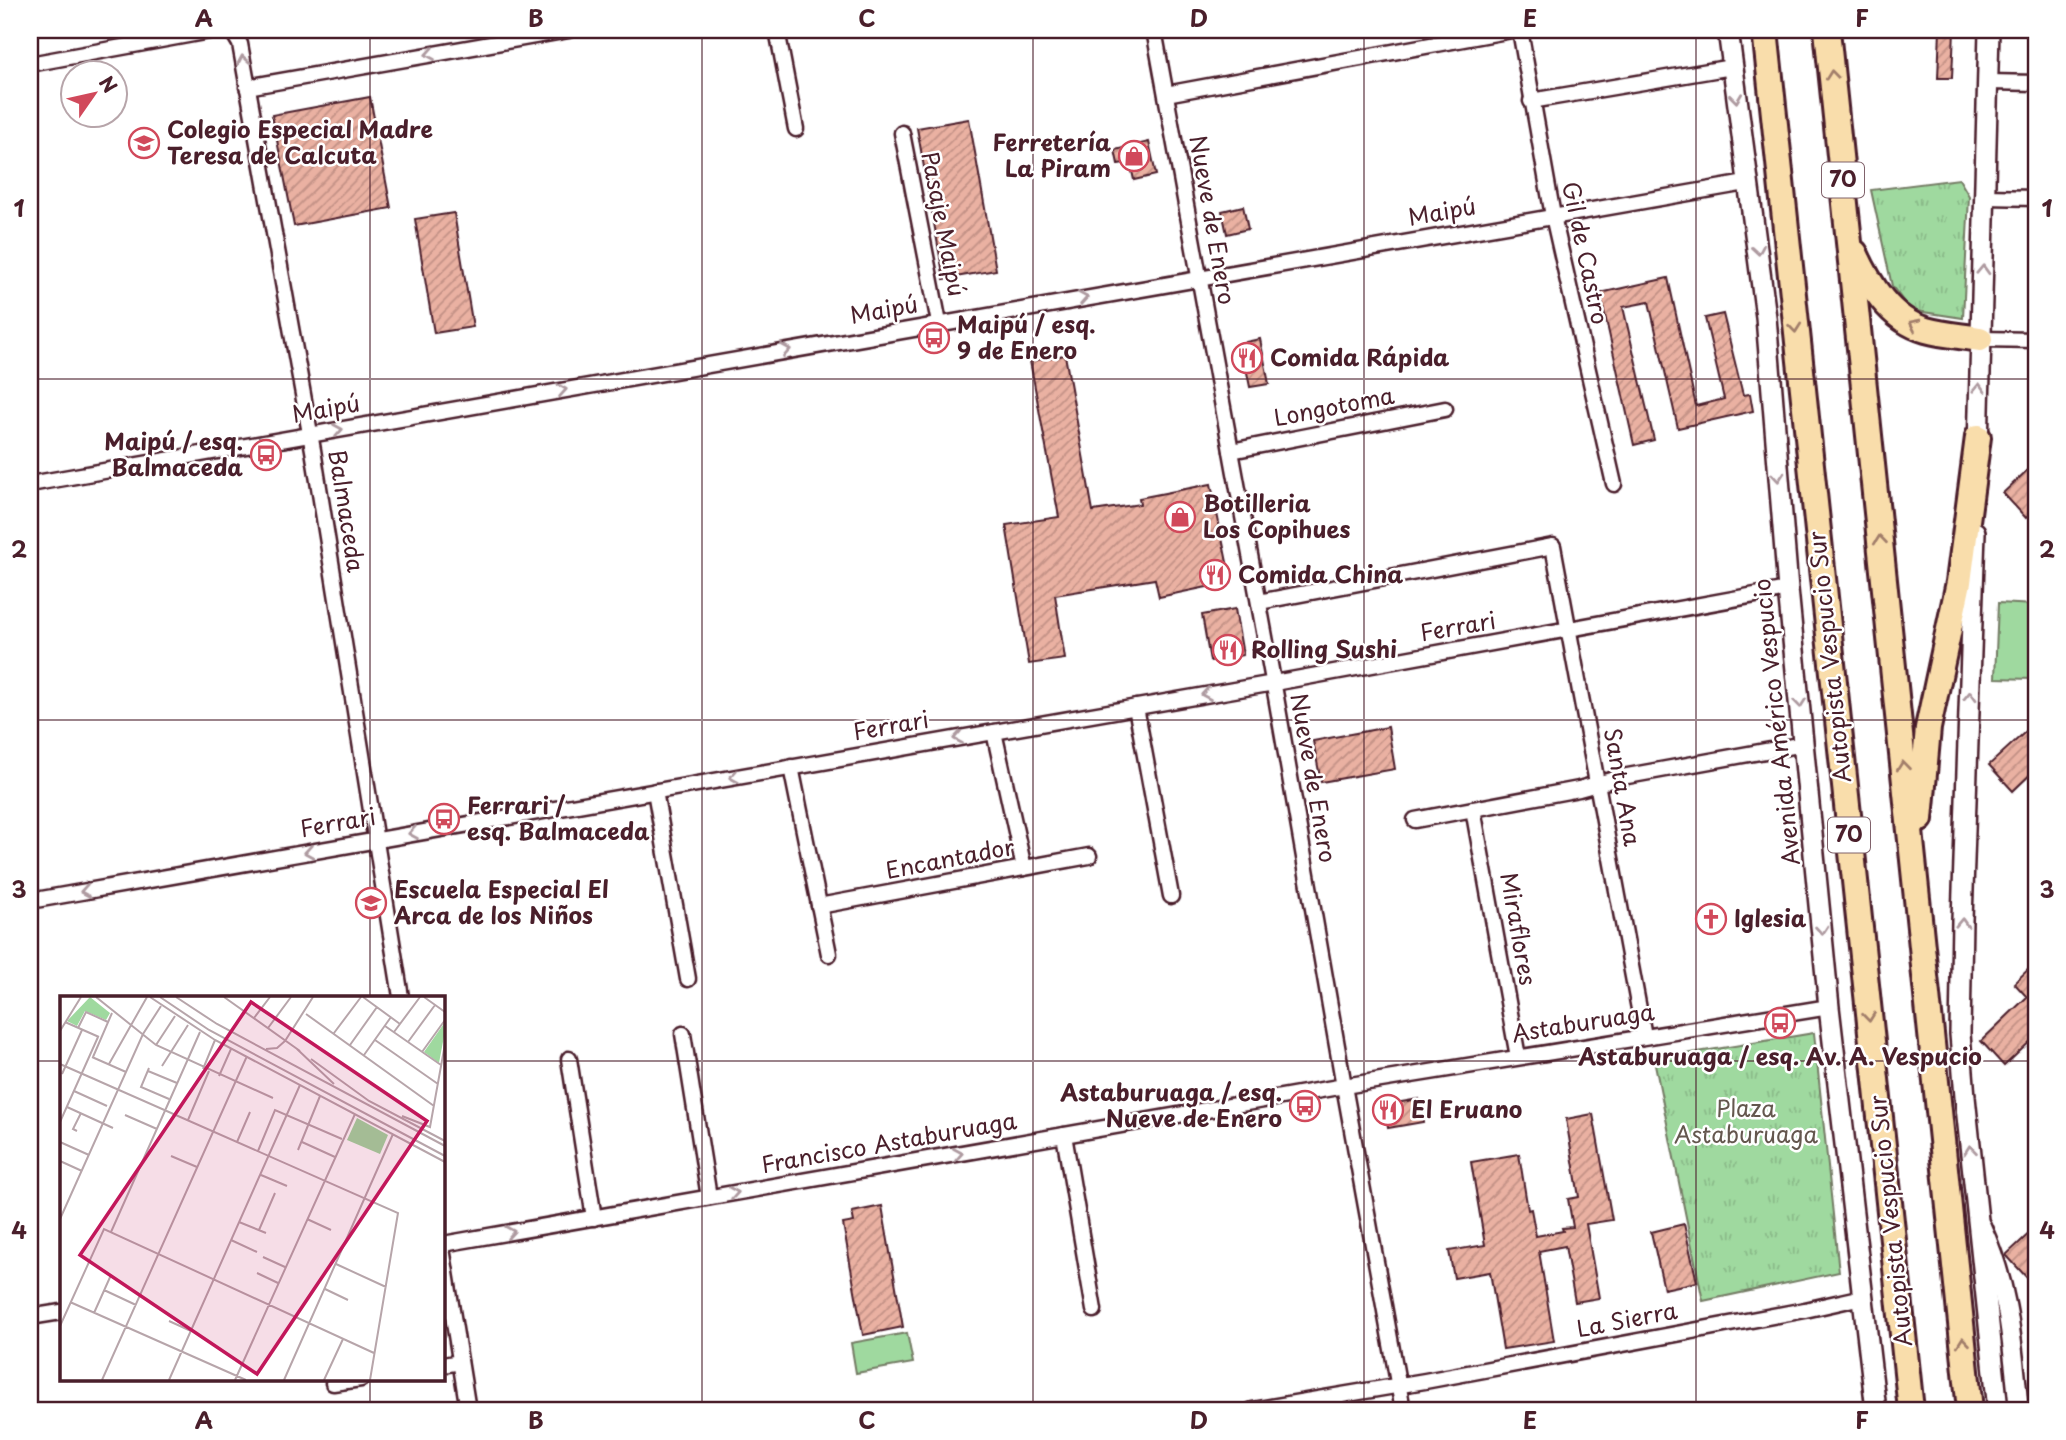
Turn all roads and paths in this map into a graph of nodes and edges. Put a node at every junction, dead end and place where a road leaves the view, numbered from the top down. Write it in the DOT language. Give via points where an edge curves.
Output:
graph roads {
  1 [pos="215,30"];
  2 [pos="569,30"];
  3 [pos="777,30"];
  4 [pos="1154,30"];
  5 [pos="1512,30"];
  6 [pos="1520,30"];
  7 [pos="1728,30"];
  8 [pos="1765,30"];
  9 [pos="1827,30"];
  10 [pos="1989,30"];
  11 [pos="230,32"];
  12 [pos="30,64"];
  13 [pos="1732,67"];
  14 [pos="1989,82"];
  15 [pos="2036,83"];
  16 [pos="247,87"];
  17 [pos="1166,94"];
  18 [pos="1531,101"];
  19 [pos="796,128"];
  20 [pos="902,133"];
  21 [pos="1746,183"];
  22 [pos="1985,197"];
  23 [pos="2036,198"];
  24 [pos="1553,216"];
  25 [pos="1849,240"];
  26 [pos="1199,278"];
  27 [pos="939,323"];
  28 [pos="1980,339"];
  29 [pos="2036,340"];
  30 [pos="1445,409"];
  31 [pos="310,435"];
  32 [pos="1978,437"];
  33 [pos="1231,451"];
  34 [pos="30,484"];
  35 [pos="1614,484"];
  36 [pos="1788,589"];
  37 [pos="1259,601"];
  38 [pos="1570,630"];
  39 [pos="1274,682"];
  40 [pos="1136,707"];
  41 [pos="994,732"];
  42 [pos="1804,744"];
  43 [pos="792,767"];
  44 [pos="1598,784"];
  45 [pos="655,791"];
  46 [pos="1473,809"];
  47 [pos="1415,820"];
  48 [pos="376,840"];
  49 [pos="1089,856"];
  50 [pos="1024,868"];
  51 [pos="1915,883"];
  52 [pos="1171,896"];
  53 [pos="30,901"];
  54 [pos="819,906"];
  55 [pos="829,954"];
  56 [pos="688,979"];
  57 [pos="401,996"];
  58 [pos="1829,1007"];
  59 [pos="683,1034"];
  60 [pos="1644,1036"];
  61 [pos="1518,1057"];
  62 [pos="569,1059"];
  63 [pos="1344,1086"];
  64 [pos="1064,1135"];
  65 [pos="709,1197"];
  66 [pos="594,1218"];
  67 [pos="1978,1218"];
  68 [pos="444,1244"];
  69 [pos="444,1260"];
  70 [pos="1863,1297"];
  71 [pos="1094,1310"];
  72 [pos="60,1312"];
  73 [pos="30,1317"];
  74 [pos="460,1362"];
  75 [pos="444,1365"];
  76 [pos="355,1380"];
  77 [pos="333,1384"];
  78 [pos="1399,1385"];
  79 [pos="468,1410"];
  80 [pos="1252,1410"];
  81 [pos="1403,1410"];
  82 [pos="1876,1410"];
  83 [pos="1911,1410"];
  84 [pos="1970,1410"];
  85 [pos="1998,1410"];
  86 [pos="2019,1410"];
  1 -- 12 [label="street"];
  2 -- 16 [label="street, one-way"];
  3 -- 19 [label="street"];
  4 -- 17 [label="street, Nueve de Enero"];
  5 -- 17 [label="street"];
  6 -- 18 [label="street, Gil de Castro"];
  7 -- 13 [label="main road, Avenida Américo Vespucio"];
  8 -- 83 [label="highway, Autopista Vespucio Sur / 70, one-way"];
  25 -- 9 [label="highway, 70, one-way"];
  10 -- 14 [label="main road"];
  16 -- 11 [label="street, Balmaceda, one-way" via="240,44"];
  13 -- 18 [label="street"];
  13 -- 21 [label="main road, Avenida Américo Vespucio, one-way"];
  14 -- 15 [label="street"];
  14 -- 22 [label="main road"];
  16 -- 31 [label="street, Balmaceda"];
  17 -- 26 [label="street, Nueve de Enero"];
  18 -- 24 [label="street, Gil de Castro"];
  20 -- 27 [label="street, Pasaje Maipú"];
  21 -- 24 [label="street, Maipú"];
  21 -- 36 [label="main road, Avenida Américo Vespucio, one-way" via="1766,317"];
  22 -- 23 [label="street"];
  28 -- 22 [label="main road, one-way"];
  24 -- 26 [label="street, Maipú"];
  24 -- 35 [label="street, Gil de Castro"];
  28 -- 25 [label="highway, one-way" via="1927,330 1904,320 1874,288"];
  51 -- 25 [label="highway, 70, one-way"];
  27 -- 26 [label="street, Maipú, one-way"];
  26 -- 33 [label="street, Nueve de Enero"];
  31 -- 27 [label="street, Maipú, one-way"];
  28 -- 29 [label="street"];
  32 -- 28 [label="main road, one-way"];
  30 -- 33 [label="street, Longotoma"];
  31 -- 34 [label="street, Maipú"];
  31 -- 48 [label="street, Balmaceda"];
  32 -- 51 [label="highway" via="1959,582 1928,727"];
  67 -- 32 [label="main road, one-way" via="1960,1005"];
  33 -- 37 [label="street, Nueve de Enero"];
  36 -- 38 [label="street, Ferrari"];
  36 -- 42 [label="main road, Avenida Américo Vespucio, one-way"];
  37 -- 38 [label="street, Santa Ana" via="1553,546"];
  37 -- 39 [label="street, Nueve de Enero"];
  38 -- 39 [label="street, Ferrari"];
  38 -- 44 [label="street, Santa Ana"];
  39 -- 40 [label="street, Ferrari, one-way"];
  39 -- 63 [label="street, Nueve de Enero"];
  40 -- 41 [label="street, Ferrari"];
  40 -- 52 [label="street"];
  41 -- 43 [label="street, Ferrari, one-way"];
  41 -- 50 [label="street"];
  42 -- 44 [label="street"];
  42 -- 58 [label="main road, Avenida Américo Vespucio, one-way"];
  43 -- 45 [label="street, Ferrari, one-way"];
  43 -- 54 [label="street"];
  44 -- 46 [label="street"];
  44 -- 60 [label="street, Santa Ana"];
  45 -- 48 [label="street, Ferrari, one-way"];
  45 -- 56 [label="street"];
  46 -- 47 [label="street"];
  46 -- 61 [label="street, Miraflores"];
  48 -- 53 [label="street, Ferrari, one-way"];
  48 -- 57 [label="street, Balmaceda"];
  49 -- 50 [label="street, Encantador"];
  50 -- 54 [label="street, Encantador"];
  84 -- 51 [label="highway, 70, one-way"];
  54 -- 55 [label="street"];
  58 -- 60 [label="street, Astaburuaga"];
  58 -- 70 [label="main road, Avenida Américo Vespucio"];
  59 -- 65 [label="street"];
  60 -- 61 [label="street, Astaburuaga"];
  61 -- 63 [label="street, Astaburuaga"];
  62 -- 66 [label="street"];
  63 -- 64 [label="street, Francisco Astaburuaga"];
  63 -- 78 [label="street, Nueve de Enero"];
  65 -- 64 [label="street, Francisco Astaburuaga, one-way"];
  64 -- 71 [label="street"];
  65 -- 66 [label="street, Francisco Astaburuaga"];
  68 -- 66 [label="street, Francisco Astaburuaga, one-way"];
  67 -- 85 [label="main road"];
  67 -- 86 [label="street" via="2006,1295"];
  69 -- 74 [label="street"];
  70 -- 78 [label="street, La Sierra"];
  70 -- 82 [label="main road, Avenida Américo Vespucio"];
  72 -- 73 [label="street"];
  74 -- 75 [label="street"];
  74 -- 79 [label="street"];
  76 -- 77 [label="street"];
  78 -- 80 [label="street, La Sierra"];
  78 -- 81 [label="street, Nueve de Enero"];
}
